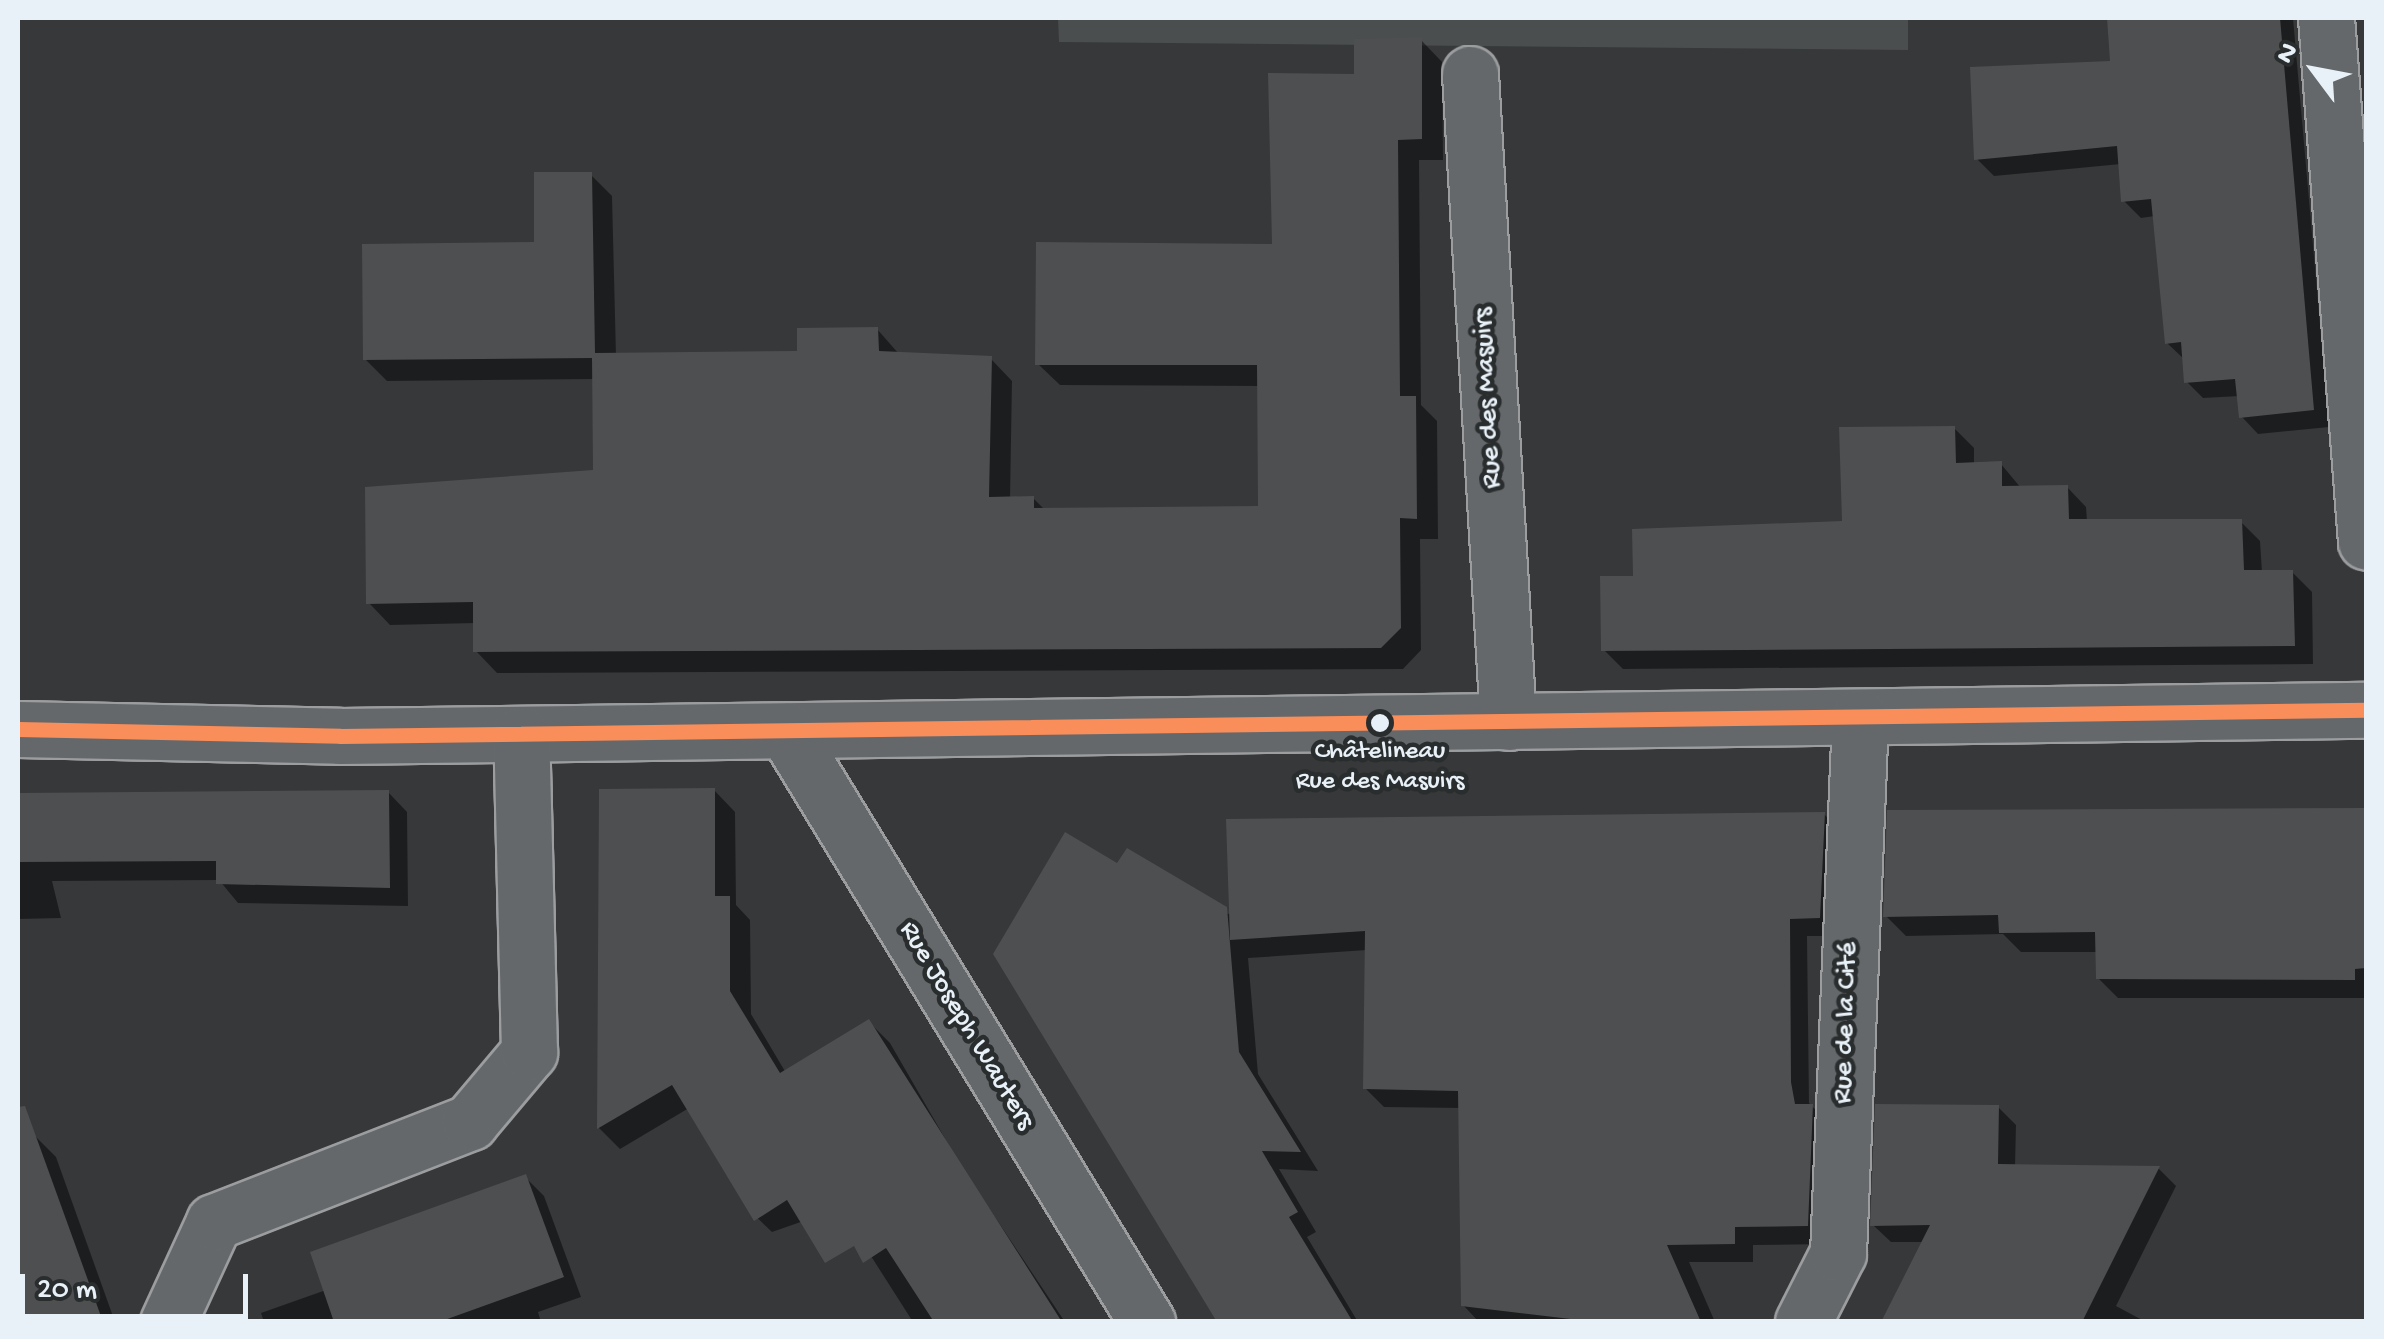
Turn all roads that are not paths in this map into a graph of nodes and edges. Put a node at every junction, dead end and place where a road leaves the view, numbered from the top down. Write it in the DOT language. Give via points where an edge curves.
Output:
graph roads {
  1 [pos="2326,18"];
  2 [pos="1470,74"];
  3 [pos="2366,541"];
  4 [pos="2366,710"];
  5 [pos="1860,717"];
  6 [pos="1508,722"];
  7 [pos="18,728"];
  8 [pos="786,731"];
  9 [pos="522,735"];
  10 [pos="168,1322"];
  11 [pos="1147,1322"];
  12 [pos="1804,1322"];
  1 -- 3 [label="street"];
  2 -- 6 [label="street, Rue des Masuirs"];
  4 -- 5 [label="street"];
  5 -- 6 [label="street"];
  5 -- 12 [label="street, Rue de la Cité" via="1838,1253"];
  6 -- 8 [label="street"];
  7 -- 9 [label="street"];
  8 -- 9 [label="street"];
  8 -- 11 [label="street, Rue Joseph Wauters"];
  9 -- 10 [label="street" via="528,1052 470,1122 214,1222"];
}
